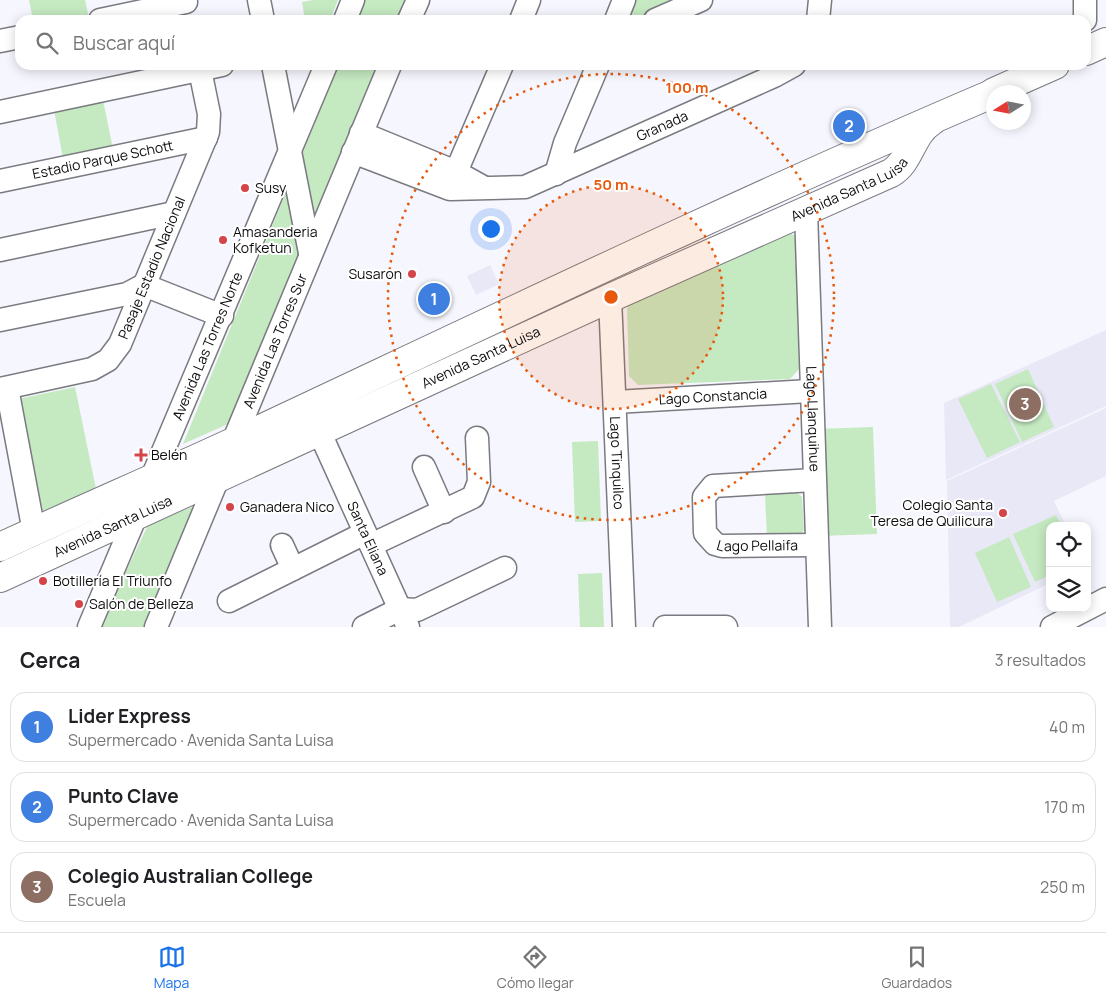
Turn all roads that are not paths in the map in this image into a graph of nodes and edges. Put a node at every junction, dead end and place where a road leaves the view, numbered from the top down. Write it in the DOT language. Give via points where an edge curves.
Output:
graph roads {
  1 [pos="259,0"];
  2 [pos="353,0"];
  3 [pos="418,0"];
  4 [pos="529,0"];
  5 [pos="624,0"];
  6 [pos="701,0"];
  7 [pos="820,0"];
  8 [pos="1086,0"];
  9 [pos="187,7"];
  10 [pos="133,15"];
  11 [pos="262,15"];
  12 [pos="347,15"];
  13 [pos="411,15"];
  14 [pos="523,15"];
  15 [pos="618,15"];
  16 [pos="666,15"];
  17 [pos="818,15"];
  18 [pos="1085,15"];
  19 [pos="15,38"];
  20 [pos="0,41"];
  21 [pos="1106,42"];
  22 [pos="1091,49"];
  23 [pos="186,70"];
  24 [pos="200,70"];
  25 [pos="273,70"];
  26 [pos="324,70"];
  27 [pos="388,70"];
  28 [pos="500,70"];
  29 [pos="596,70"];
  30 [pos="785,70"];
  31 [pos="1044,70"];
  32 [pos="1011,85"];
  33 [pos="986,96"];
  34 [pos="0,112"];
  35 [pos="940,116"];
  36 [pos="206,138"];
  37 [pos="357,142"];
  38 [pos="864,148"];
  39 [pos="290,151"];
  40 [pos="456,172"];
  41 [pos="556,174"];
  42 [pos="881,177"];
  43 [pos="0,181"];
  44 [pos="483,187"];
  45 [pos="806,211"];
  46 [pos="174,214"];
  47 [pos="0,250"];
  48 [pos="310,253"];
  49 [pos="144,285"];
  50 [pos="538,297"];
  51 [pos="610,298"];
  52 [pos="222,316"];
  53 [pos="0,320"];
  54 [pos="552,326"];
  55 [pos="3,388"];
  56 [pos="810,391"];
  57 [pos="614,402"];
  58 [pos="319,432"];
  59 [pos="477,438"];
  60 [pos="235,441"];
  61 [pos="424,467"];
  62 [pos="153,477"];
  63 [pos="218,478"];
  64 [pos="814,480"];
  65 [pos="444,512"];
  66 [pos="136,515"];
  67 [pos="34,532"];
  68 [pos="368,539"];
  69 [pos="282,545"];
  70 [pos="816,545"];
  71 [pos="0,547"];
  72 [pos="506,568"];
  73 [pos="293,569"];
  74 [pos="0,578"];
  75 [pos="1106,599"];
  76 [pos="229,601"];
  77 [pos="404,618"];
  78 [pos="89,627"];
  79 [pos="156,627"];
  80 [pos="364,627"];
  81 [pos="624,627"];
  82 [pos="665,627"];
  83 [pos="726,627"];
  84 [pos="820,627"];
  85 [pos="1052,627"];
  1 -- 11 [label="street"];
  2 -- 12 [label="street"];
  3 -- 13 [label="street"];
  4 -- 14 [label="street"];
  5 -- 15 [label="street"];
  6 -- 16 [label="street"];
  7 -- 17 [label="street"];
  8 -- 18 [label="street"];
  9 -- 10 [label="street"];
  19 -- 20 [label="street"];
  21 -- 22 [label="main road"];
  23 -- 34 [label="street"];
  24 -- 36 [label="street, Pasaje Estadio Nacional" via="209,114"];
  25 -- 39 [label="street"];
  26 -- 39 [label="street, Avenida Las Torres Norte"];
  27 -- 37 [label="street, Avenida Las Torres Sur"];
  28 -- 40 [label="street"];
  29 -- 41 [label="street"];
  30 -- 41 [label="street, Granada"];
  31 -- 32 [label="main road, Avenida Santa Luisa"];
  33 -- 35 [label="main road, Avenida Santa Luisa"];
  35 -- 38 [label="main road, Avenida Santa Luisa"];
  35 -- 42 [label="main road, Avenida Santa Luisa" via="920,130 897,168"];
  36 -- 43 [label="street, Estadio Parque Schott"];
  36 -- 46 [label="street, Pasaje Estadio Nacional"];
  37 -- 40 [label="street, Granada"];
  37 -- 44 [label="street, Granada" via="450,189"];
  37 -- 48 [label="street, Avenida Las Torres Sur"];
  38 -- 42 [label="main road" via="880,157"];
  38 -- 50 [label="main road, Avenida Santa Luisa"];
  39 -- 48 [label="street"];
  39 -- 52 [label="street, Avenida Las Torres Norte"];
  40 -- 44 [label="street, Granada"];
  41 -- 44 [label="street, Granada" via="525,187"];
  42 -- 45 [label="main road, Avenida Santa Luisa"];
  45 -- 51 [label="main road, Avenida Santa Luisa"];
  45 -- 56 [label="street, Lago Llanquihue"];
  46 -- 47 [label="street"];
  46 -- 49 [label="street, Pasaje Estadio Nacional"];
  48 -- 60 [label="street, Avenida Las Torres Sur"];
  49 -- 52 [label="street"];
  49 -- 53 [label="street" via="127,294"];
  49 -- 55 [label="street, Pasaje Estadio Nacional" via="120,344 108,360 92,369"];
  50 -- 54 [label="main road" via="532,307 532,315 539,325"];
  50 -- 60 [label="main road, Avenida Santa Luisa"];
  51 -- 54 [label="main road, Avenida Santa Luisa"];
  51 -- 57 [label="street, Lago Tinquilco"];
  52 -- 62 [label="street, Avenida Las Torres Norte"];
  54 -- 58 [label="main road, Avenida Santa Luisa"];
  55 -- 67 [label="street"];
  56 -- 57 [label="street, Lago Constancia"];
  56 -- 64 [label="street, Lago Llanquihue"];
  57 -- 81 [label="street, Lago Tinquilco"];
  58 -- 63 [label="main road, Avenida Santa Luisa"];
  58 -- 68 [label="street, Santa Eliana"];
  59 -- 65 [label="street" via="479,482 476,493 469,501"];
  60 -- 62 [label="main road, Avenida Santa Luisa"];
  60 -- 63 [label="street, Avenida Las Torres Sur"];
  61 -- 65 [label="street"];
  62 -- 66 [label="street, Avenida Las Torres Norte"];
  62 -- 67 [label="main road, Avenida Santa Luisa"];
  63 -- 66 [label="main road, Avenida Santa Luisa"];
  63 -- 79 [label="street, Avenida Las Torres Sur"];
  64 -- 70 [label="street, Lago Llanquihue"];
  64 -- 70 [label="street, Lago Pellaifa" via="718,484 704,497 706,533 722,546"];
  65 -- 68 [label="street"];
  66 -- 74 [label="main road, Avenida Santa Luisa"];
  66 -- 78 [label="street, Avenida Las Torres Norte"];
  67 -- 71 [label="main road, Avenida Santa Luisa"];
  68 -- 73 [label="street"];
  68 -- 77 [label="street, Santa Eliana"];
  69 -- 73 [label="street"];
  70 -- 84 [label="street, Lago Llanquihue"];
  72 -- 77 [label="street"];
  73 -- 76 [label="street"];
  75 -- 85 [label="street"];
  77 -- 80 [label="street"];
  82 -- 83 [label="street"];
}
